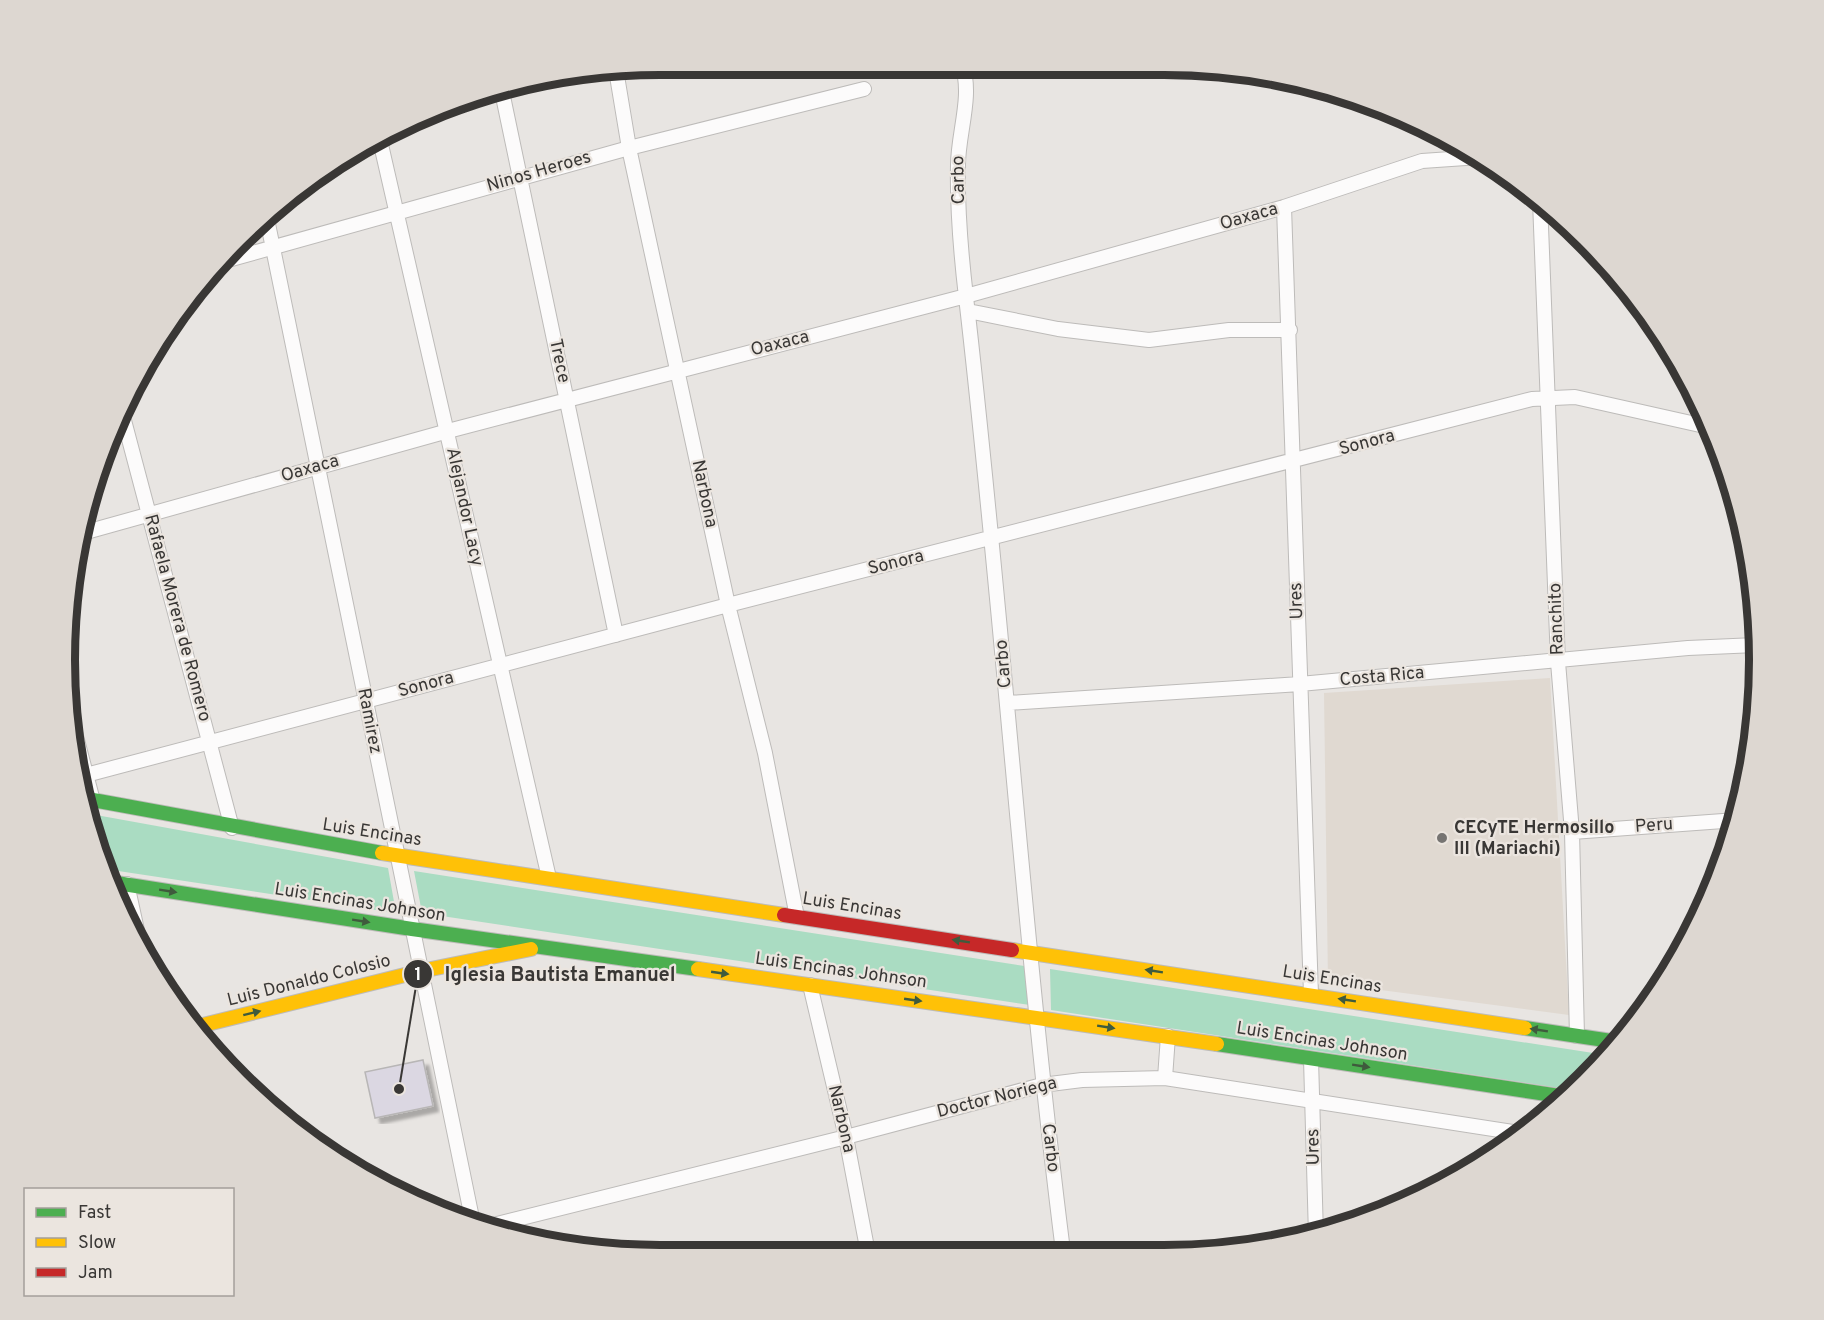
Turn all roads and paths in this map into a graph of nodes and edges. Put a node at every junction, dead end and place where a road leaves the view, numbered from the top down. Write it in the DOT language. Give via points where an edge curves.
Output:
graph roads {
  1 [pos="964,75"];
  2 [pos="617,77"];
  3 [pos="864,89"];
  4 [pos="503,97"];
  5 [pos="382,145"];
  6 [pos="629,148"];
  7 [pos="1465,158"];
  8 [pos="518,178"];
  9 [pos="1284,207"];
  10 [pos="396,214"];
  11 [pos="1542,214"];
  12 [pos="1547,217"];
  13 [pos="1543,218"];
  14 [pos="268,225"];
  15 [pos="273,248"];
  16 [pos="235,258"];
  17 [pos="966,296"];
  18 [pos="968,311"];
  19 [pos="1290,330"];
  20 [pos="677,370"];
  21 [pos="1550,396"];
  22 [pos="567,399"];
  23 [pos="125,424"];
  24 [pos="1699,425"];
  25 [pos="448,431"];
  26 [pos="1293,462"];
  27 [pos="318,466"];
  28 [pos="149,515"];
  29 [pos="90,531"];
  30 [pos="993,538"];
  31 [pos="728,605"];
  32 [pos="616,635"];
  33 [pos="1749,645"];
  34 [pos="1558,662"];
  35 [pos="500,666"];
  36 [pos="1300,684"];
  37 [pos="366,701"];
  38 [pos="1008,703"];
  39 [pos="211,743"];
  40 [pos="86,775"];
  41 [pos="92,800"];
  42 [pos="1726,821"];
  43 [pos="232,828"];
  44 [pos="1572,832"];
  45 [pos="396,856"];
  46 [pos="549,878"];
  47 [pos="120,883"];
  48 [pos="127,884"];
  49 [pos="134,917"];
  50 [pos="797,917"];
  51 [pos="412,929"];
  52 [pos="537,948"];
  53 [pos="1031,952"];
  54 [pos="421,971"];
  55 [pos="810,985"];
  56 [pos="1311,994"];
  57 [pos="1036,1017"];
  58 [pos="203,1025"];
  59 [pos="1168,1036"];
  60 [pos="1577,1036"];
  61 [pos="1608,1041"];
  62 [pos="1311,1059"];
  63 [pos="1165,1078"];
  64 [pos="1042,1085"];
  65 [pos="1555,1095"];
  66 [pos="1313,1100"];
  67 [pos="1509,1131"];
  68 [pos="846,1137"];
  69 [pos="471,1214"];
  70 [pos="502,1223"];
  71 [pos="1316,1225"];
  72 [pos="866,1245"];
  73 [pos="1062,1245"];
  1 -- 17 [label="street, Carbo" via="958,167"];
  2 -- 6 [label="street, Narbona"];
  3 -- 6 [label="street, Ninos Heroes"];
  4 -- 8 [label="street, Trece"];
  5 -- 10 [label="street, Alejandor Lacy"];
  6 -- 8 [label="street, Ninos Heroes"];
  6 -- 20 [label="street, Narbona"];
  7 -- 9 [label="street, Oaxaca" via="1422,161"];
  8 -- 10 [label="street, Ninos Heroes"];
  8 -- 22 [label="street, Trece"];
  9 -- 17 [label="street, Oaxaca"];
  9 -- 19 [label="street, Ures"];
  10 -- 15 [label="street, Ninos Heroes"];
  10 -- 25 [label="street, Alejandor Lacy"];
  11 -- 13 [label="street"];
  12 -- 13 [label="street"];
  13 -- 21 [label="street, Ranchito"];
  14 -- 15 [label="street, Ramirez"];
  15 -- 16 [label="street, Ninos Heroes"];
  15 -- 27 [label="street, Ramirez"];
  17 -- 18 [label="street, Carbo"];
  17 -- 20 [label="street, Oaxaca"];
  18 -- 19 [label="street" via="1058,329 1149,340 1229,330"];
  18 -- 30 [label="street, Carbo"];
  19 -- 26 [label="street, Ures"];
  20 -- 22 [label="street, Oaxaca"];
  20 -- 31 [label="street, Narbona"];
  21 -- 24 [label="street, Sonora" via="1603,403"];
  21 -- 26 [label="street, Sonora"];
  21 -- 34 [label="street, Ranchito"];
  22 -- 25 [label="street, Oaxaca"];
  22 -- 32 [label="street, Trece"];
  23 -- 28 [label="street, Rafaela Morera de Romero"];
  25 -- 27 [label="street, Oaxaca"];
  25 -- 35 [label="street, Alejandor Lacy"];
  26 -- 30 [label="street, Sonora"];
  26 -- 36 [label="street, Ures"];
  27 -- 28 [label="street, Oaxaca"];
  27 -- 37 [label="street, Ramirez"];
  28 -- 29 [label="street, Oaxaca"];
  28 -- 39 [label="street, Rafaela Morera de Romero"];
  30 -- 31 [label="street, Sonora"];
  30 -- 38 [label="street, Carbo"];
  31 -- 32 [label="street, Sonora"];
  31 -- 50 [label="street, Narbona" via="765,753"];
  32 -- 35 [label="street, Sonora"];
  33 -- 34 [label="street, Costa Rica"];
  34 -- 36 [label="street, Costa Rica"];
  34 -- 44 [label="street, Ranchito"];
  35 -- 37 [label="street, Sonora"];
  35 -- 46 [label="street, Alejandor Lacy"];
  36 -- 38 [label="street, Costa Rica"];
  36 -- 56 [label="street, Ures"];
  37 -- 39 [label="street, Sonora"];
  37 -- 45 [label="street, Ramirez"];
  38 -- 53 [label="street, Carbo"];
  39 -- 40 [label="street, Sonora"];
  39 -- 43 [label="street, Rafaela Morera de Romero"];
  41 -- 43 [label="main road, Luis Encinas"];
  42 -- 44 [label="street, Peru"];
  43 -- 45 [label="main road, Luis Encinas"];
  44 -- 60 [label="street, Ranchito"];
  45 -- 46 [label="main road, Luis Encinas"];
  45 -- 51 [label="street, Ramirez"];
  46 -- 50 [label="main road, Luis Encinas"];
  47 -- 48 [label="main road, Luis Encinas Johnson"];
  48 -- 49 [label="street"];
  48 -- 51 [label="main road, Luis Encinas Johnson, one-way"];
  53 -- 50 [label="main road, Luis Encinas, one-way"];
  51 -- 52 [label="main road, Luis Encinas Johnson"];
  51 -- 54 [label="street, Ramirez"];
  52 -- 54 [label="main road, Luis Donaldo Colosio"];
  52 -- 55 [label="main road, Luis Encinas Johnson, one-way"];
  56 -- 53 [label="main road, Luis Encinas, one-way"];
  53 -- 57 [label="street, Carbo"];
  58 -- 54 [label="main road, Luis Donaldo Colosio, one-way"];
  54 -- 69 [label="street, Ramirez"];
  55 -- 57 [label="main road, Luis Encinas Johnson, one-way"];
  55 -- 68 [label="street, Narbona"];
  60 -- 56 [label="main road, Luis Encinas, one-way"];
  57 -- 59 [label="main road, Luis Encinas Johnson, one-way"];
  57 -- 64 [label="street, Carbo"];
  59 -- 62 [label="main road, Luis Encinas Johnson"];
  59 -- 63 [label="street"];
  60 -- 61 [label="main road, Luis Encinas"];
  62 -- 65 [label="main road, Luis Encinas Johnson, one-way"];
  62 -- 66 [label="street, Ures"];
  63 -- 64 [label="street, Doctor Noriega" via="1113,1077"];
  63 -- 66 [label="street, Doctor Noriega"];
  64 -- 68 [label="street, Doctor Noriega"];
  64 -- 73 [label="street, Carbo"];
  66 -- 67 [label="street, Doctor Noriega"];
  66 -- 71 [label="street, Ures"];
  68 -- 70 [label="street, Doctor Noriega"];
  68 -- 72 [label="street, Narbona"];
}
